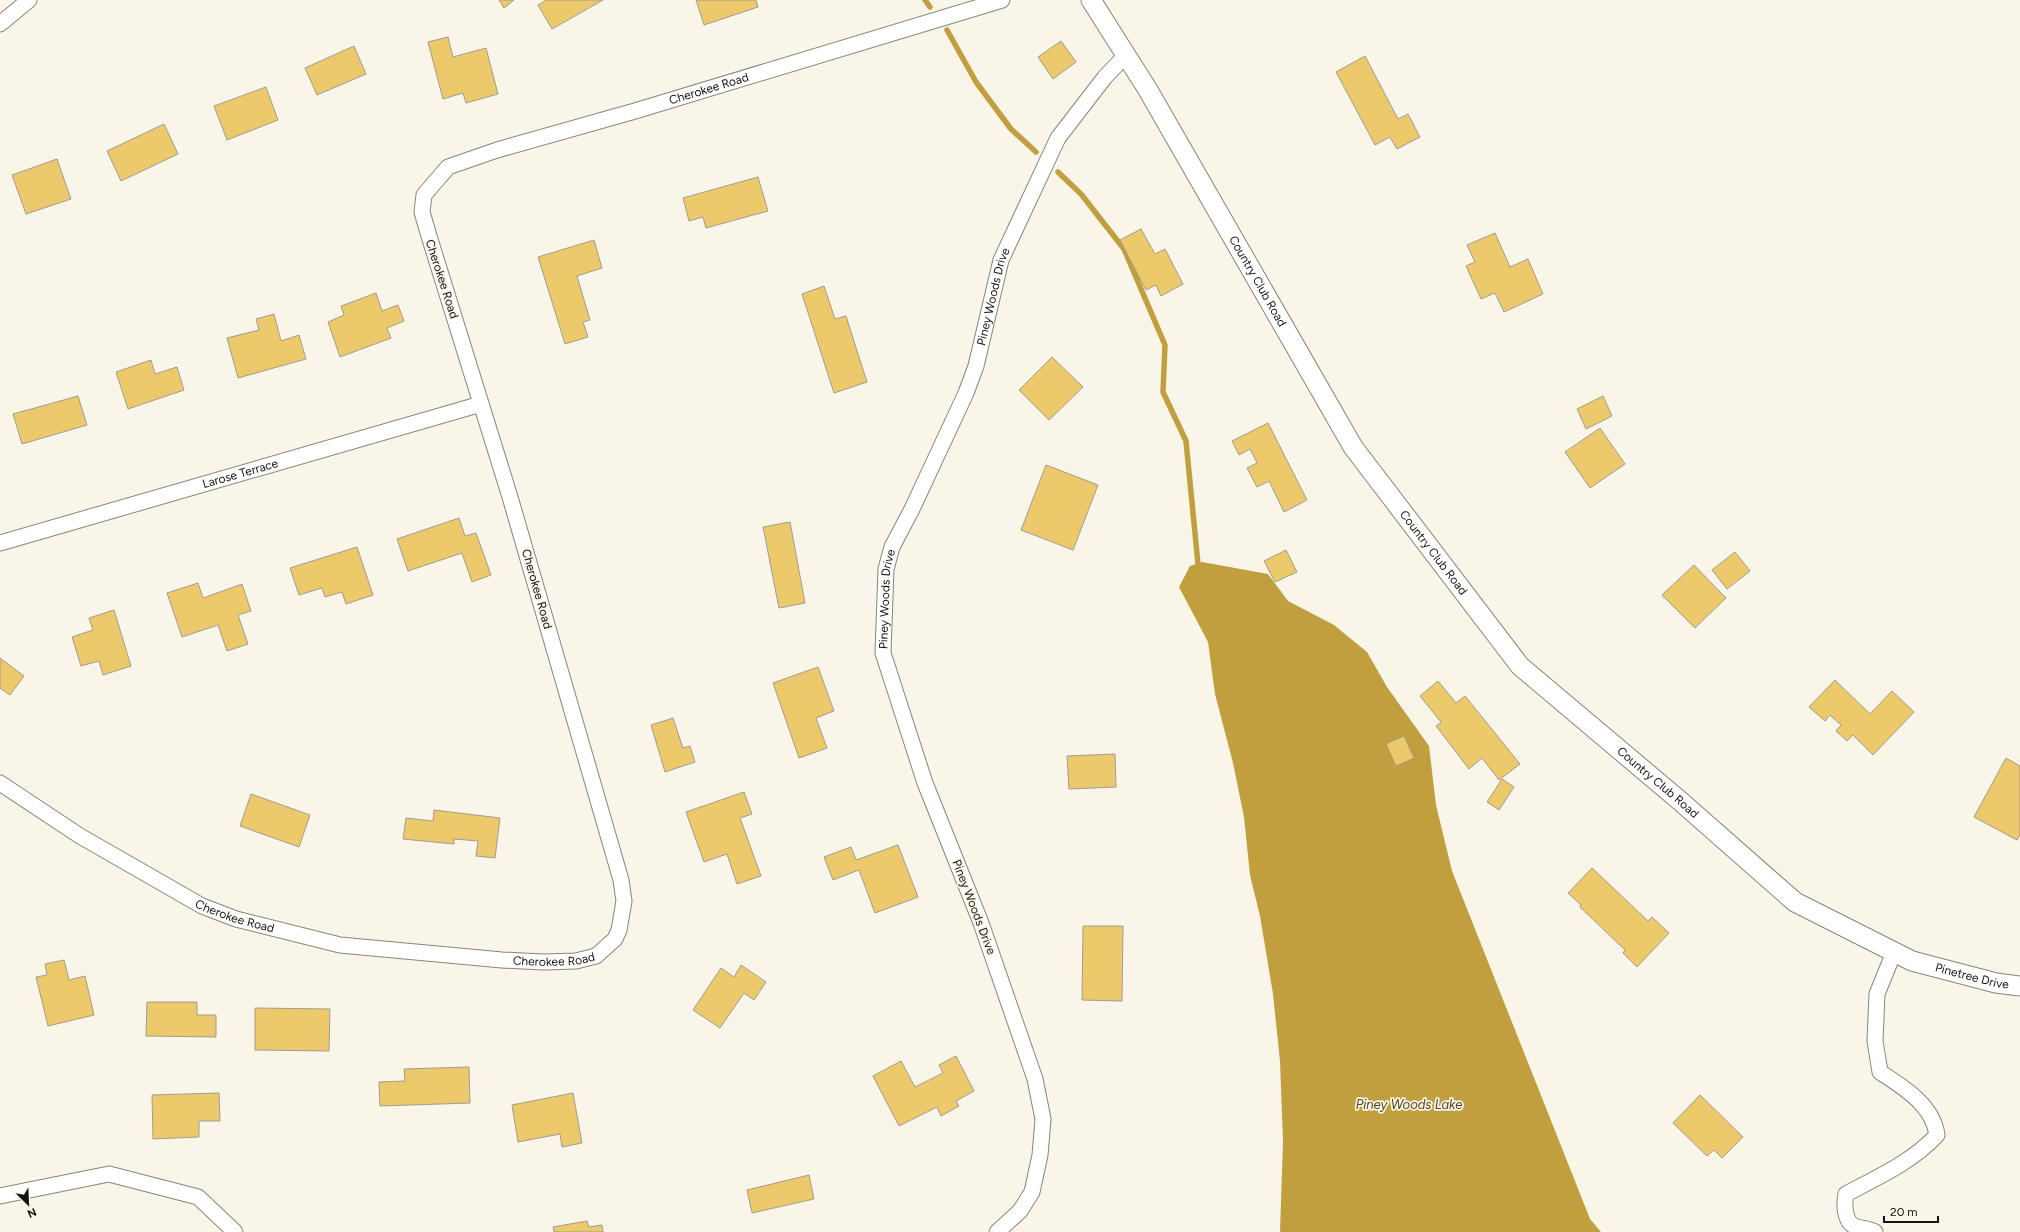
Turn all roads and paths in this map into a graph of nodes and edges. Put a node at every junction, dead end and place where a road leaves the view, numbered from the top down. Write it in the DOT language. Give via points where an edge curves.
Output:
graph roads {
  1 [pos="29,0"];
  2 [pos="1002,0"];
  3 [pos="1091,0"];
  4 [pos="0,24"];
  5 [pos="1126,55"];
  6 [pos="481,404"];
  7 [pos="0,544"];
  8 [pos="0,783"];
  9 [pos="1894,952"];
  10 [pos="1925,964"];
  11 [pos="2020,986"];
  12 [pos="0,1196"];
  13 [pos="235,1232"];
  14 [pos="996,1232"];
  15 [pos="1876,1232"];
  1 -- 4 [label="street"];
  2 -- 6 [label="street, Cherokee Road" via="497,150 448,167 424,194 422,212"];
  3 -- 5 [label="street, Country Club Road"];
  5 -- 9 [label="street, Country Club Road" via="1353,447 1520,666 1795,902"];
  5 -- 14 [label="street, Piney Woods Drive" via="1105,76 1058,138 1001,260 976,366 966,393 892,547 886,569 883,653 925,783 981,923 1035,1079 1043,1119 1040,1155 1032,1192 1020,1211"];
  6 -- 7 [label="street, Larose Terrace"];
  6 -- 8 [label="street, Cherokee Road" via="621,880 624,900 619,930 615,939 596,956 576,961 544,962 340,945 236,919 202,906 80,836"];
  9 -- 10 [label="street, Country Club Road"];
  9 -- 15 [label="street" via="1877,994 1875,1041 1880,1072 1925,1106 1935,1123 1936,1135 1923,1149 1899,1165 1846,1194 1844,1201 1848,1219 1854,1225"];
  10 -- 11 [label="street, Pinetree Drive" via="1996,983"];
  12 -- 13 [label="street" via="109,1174 198,1196"];
}
